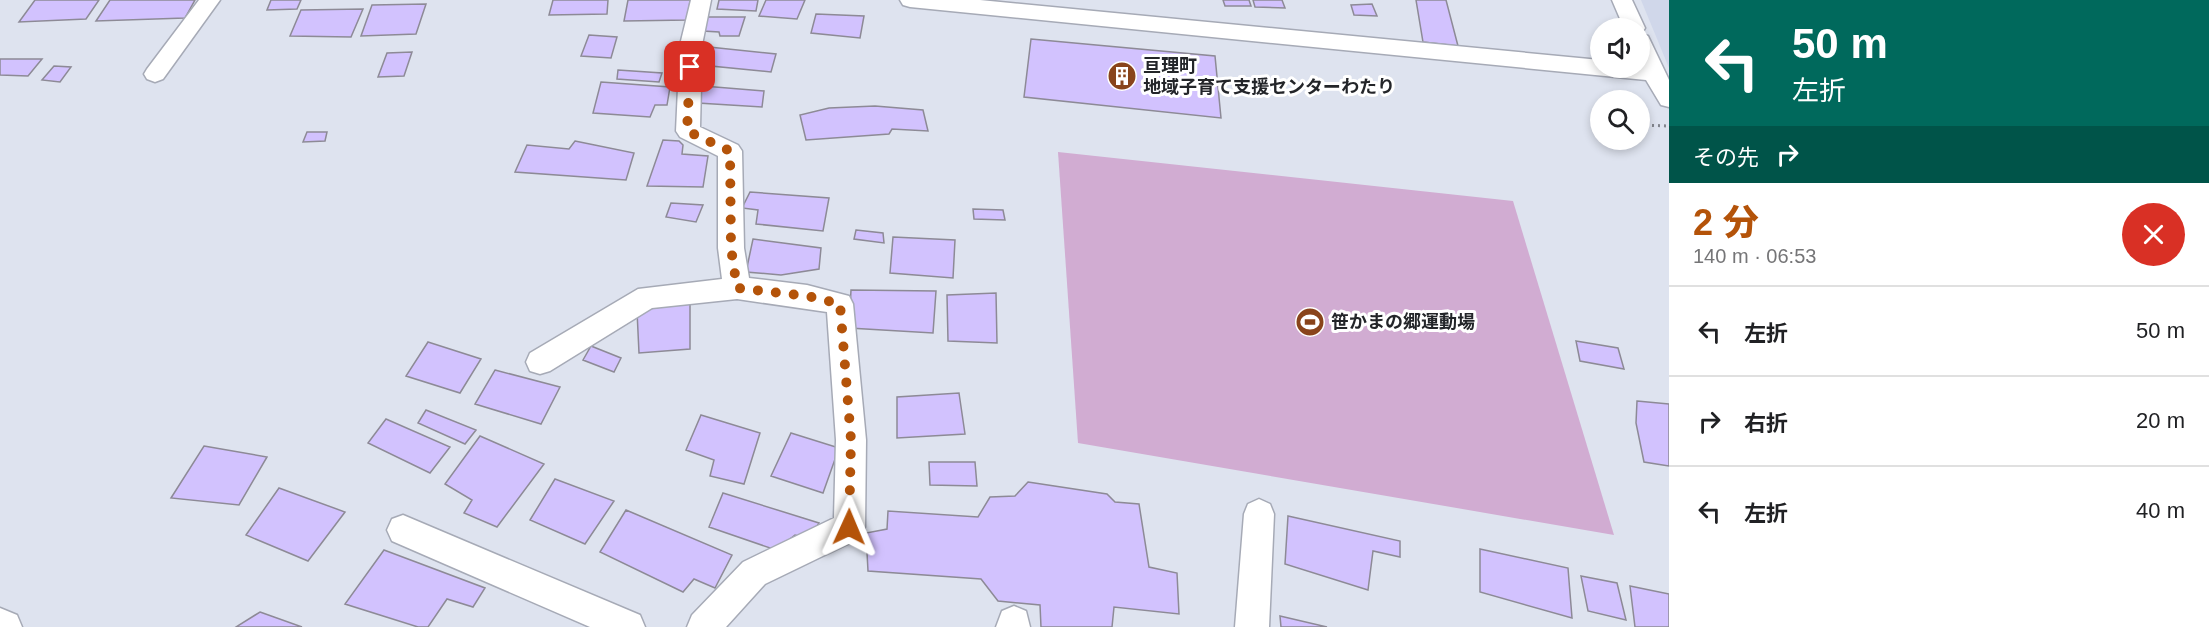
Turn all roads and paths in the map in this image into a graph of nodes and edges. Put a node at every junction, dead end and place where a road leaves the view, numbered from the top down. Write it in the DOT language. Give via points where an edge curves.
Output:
graph roads {
  1 [pos="210,0"];
  2 [pos="701,0"];
  3 [pos="910,0"];
  4 [pos="1622,0"];
  5 [pos="962,3"];
  6 [pos="1630,18"];
  7 [pos="1650,66"];
  8 [pos="1653,73"];
  9 [pos="155,74"];
  10 [pos="1669,99"];
  11 [pos="1650,126"];
  12 [pos="1659,126"];
  13 [pos="1669,126"];
  14 [pos="737,288"];
  15 [pos="540,362"];
  16 [pos="1259,514"];
  17 [pos="403,530"];
  18 [pos="0,625"];
  19 [pos="5,627"];
  20 [pos="628,627"];
  21 [pos="704,627"];
  22 [pos="1252,627"];
  1 -- 9 [label="street"];
  2 -- 14 [label="street" via="691,45 687,131 730,151 731,248"];
  3 -- 5 [label="street"];
  4 -- 6 [label="street"];
  5 -- 8 [label="street"];
  7 -- 8 [label="street"];
  8 -- 10 [label="street"];
  11 -- 12 [label="path"];
  12 -- 13 [label="path"];
  14 -- 15 [label="street" via="647,297"];
  14 -- 21 [label="street" via="840,304 851,440 849,527 754,573"];
  16 -- 22 [label="street"];
  17 -- 20 [label="street"];
  18 -- 19 [label="street"];
}
